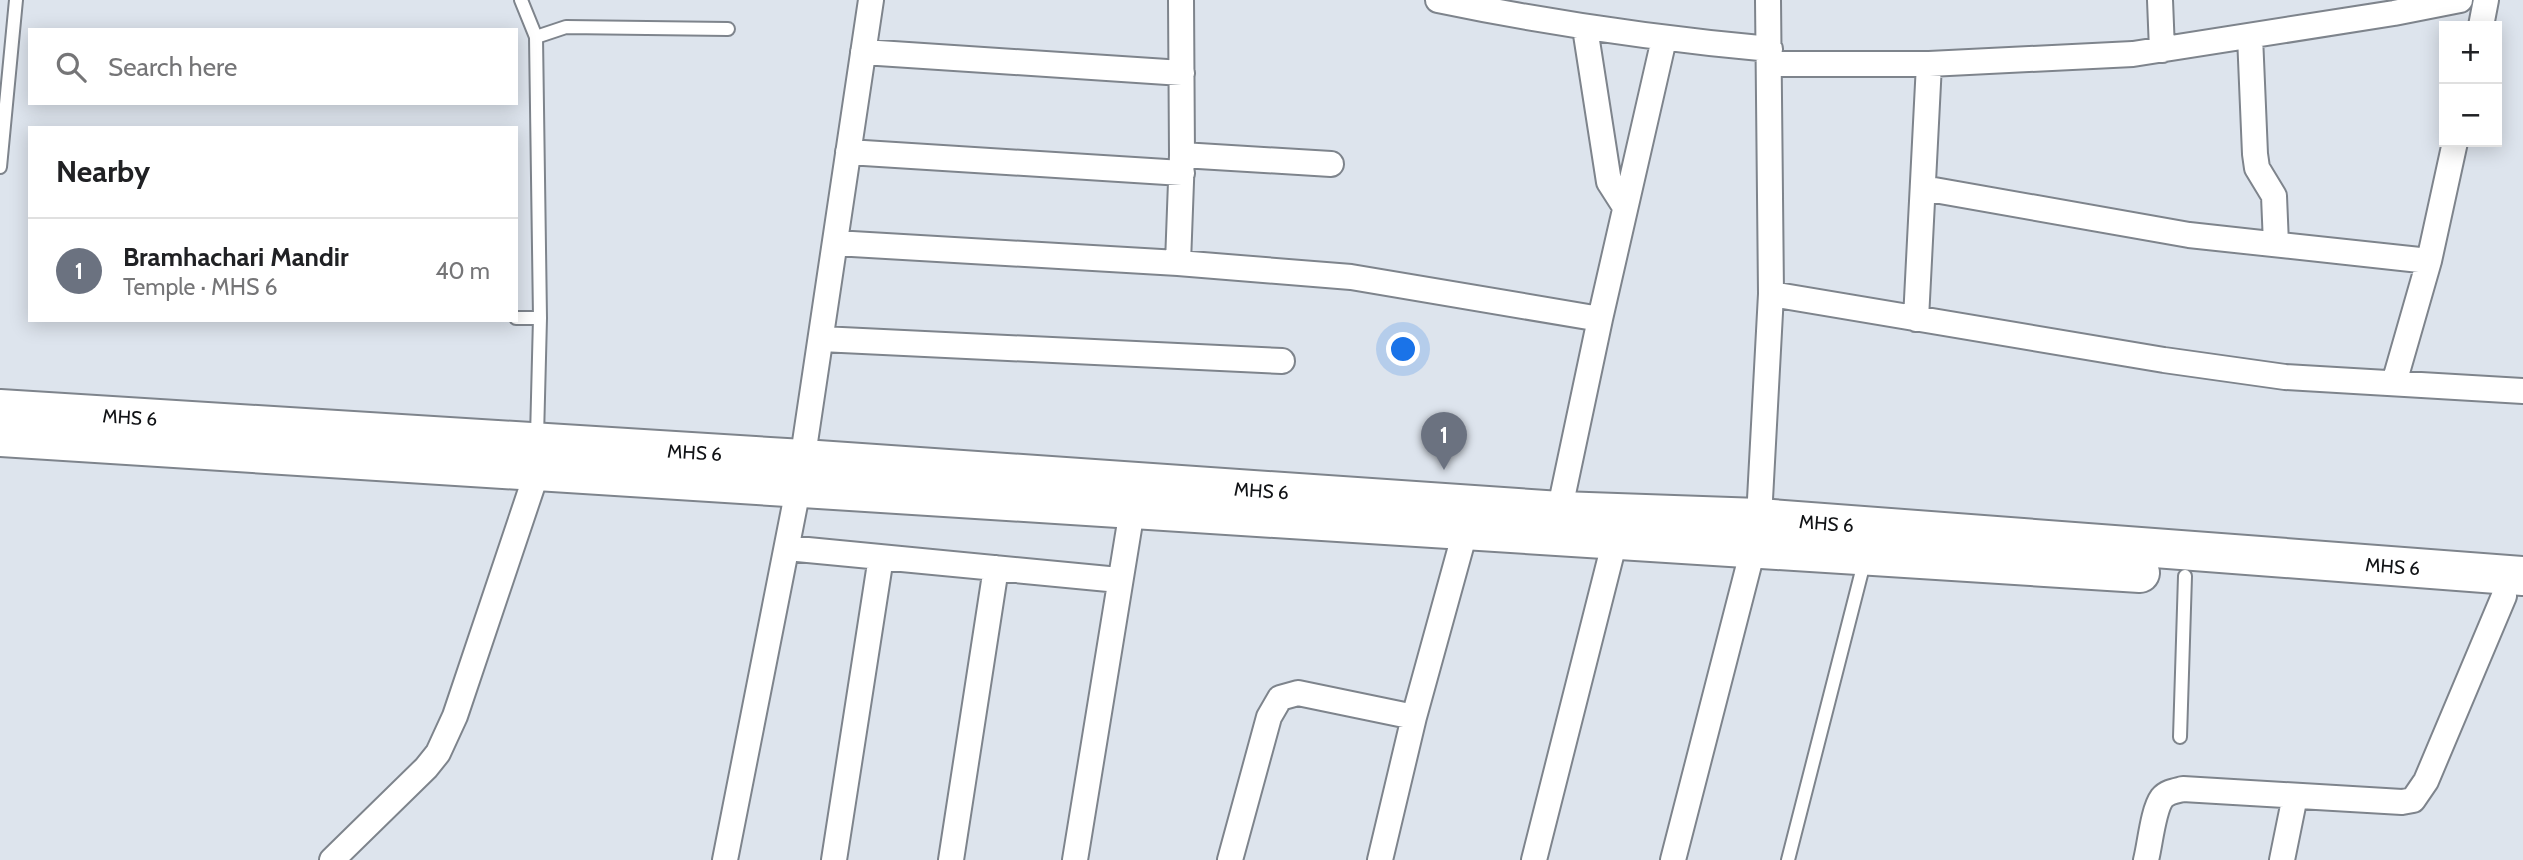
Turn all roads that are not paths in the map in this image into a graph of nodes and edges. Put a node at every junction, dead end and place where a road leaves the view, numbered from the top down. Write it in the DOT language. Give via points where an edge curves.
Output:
graph roads {
  1 [pos="16,0"];
  2 [pos="521,0"];
  3 [pos="871,0"];
  4 [pos="1181,0"];
  5 [pos="1438,0"];
  6 [pos="1768,0"];
  7 [pos="2160,0"];
  8 [pos="2460,0"];
  9 [pos="2486,0"];
  10 [pos="2481,21"];
  11 [pos="1586,27"];
  12 [pos="728,29"];
  13 [pos="2249,36"];
  14 [pos="536,37"];
  15 [pos="1664,39"];
  16 [pos="2162,50"];
  17 [pos="863,52"];
  18 [pos="1770,56"];
  19 [pos="1929,64"];
  20 [pos="1182,74"];
  21 [pos="2454,147"];
  22 [pos="848,152"];
  23 [pos="1182,164"];
  24 [pos="1331,164"];
  25 [pos="0,167"];
  26 [pos="1923,188"];
  27 [pos="1625,208"];
  28 [pos="835,243"];
  29 [pos="2276,244"];
  30 [pos="2429,261"];
  31 [pos="1178,263"];
  32 [pos="1771,294"];
  33 [pos="518,318"];
  34 [pos="540,318"];
  35 [pos="1916,318"];
  36 [pos="1600,319"];
  37 [pos="821,339"];
  38 [pos="1282,361"];
  39 [pos="2394,383"];
  40 [pos="2523,391"];
  41 [pos="0,409"];
  42 [pos="0,437"];
  43 [pos="537,457"];
  44 [pos="800,474"];
  45 [pos="1132,510"];
  46 [pos="1557,524"];
  47 [pos="1465,532"];
  48 [pos="1756,534"];
  49 [pos="1615,540"];
  50 [pos="787,548"];
  51 [pos="1866,556"];
  52 [pos="881,557"];
  53 [pos="996,568"];
  54 [pos="2185,576"];
  55 [pos="1119,580"];
  56 [pos="2517,590"];
  57 [pos="1414,717"];
  58 [pos="2180,737"];
  59 [pos="2295,796"];
  60 [pos="332,860"];
  61 [pos="725,860"];
  62 [pos="834,860"];
  63 [pos="951,860"];
  64 [pos="1075,860"];
  65 [pos="1230,860"];
  66 [pos="1380,860"];
  67 [pos="1534,860"];
  68 [pos="1673,860"];
  69 [pos="1788,860"];
  70 [pos="2146,860"];
  71 [pos="2282,860"];
  1 -- 25 [label="lane"];
  2 -- 14 [label="lane"];
  3 -- 17 [label="street"];
  4 -- 20 [label="street"];
  5 -- 11 [label="street"];
  6 -- 18 [label="street"];
  7 -- 16 [label="street"];
  8 -- 13 [label="street"];
  9 -- 10 [label="street"];
  11 -- 15 [label="street"];
  11 -- 27 [label="street" via="1607,174"];
  12 -- 14 [label="lane" via="566,27"];
  13 -- 16 [label="street"];
  13 -- 29 [label="street" via="2255,154 2257,168 2274,195"];
  14 -- 34 [label="lane"];
  15 -- 18 [label="street"];
  15 -- 27 [label="street"];
  16 -- 19 [label="street"];
  17 -- 20 [label="street"];
  17 -- 22 [label="street"];
  18 -- 19 [label="street"];
  18 -- 32 [label="street"];
  19 -- 26 [label="street"];
  20 -- 23 [label="street"];
  21 -- 30 [label="street"];
  22 -- 23 [label="street"];
  22 -- 28 [label="street"];
  23 -- 24 [label="street"];
  23 -- 31 [label="street"];
  26 -- 29 [label="street" via="2189,235"];
  26 -- 35 [label="street"];
  27 -- 36 [label="street"];
  28 -- 31 [label="street"];
  28 -- 37 [label="street"];
  29 -- 30 [label="street"];
  30 -- 39 [label="street"];
  31 -- 36 [label="street" via="1361,278"];
  32 -- 35 [label="street"];
  32 -- 48 [label="street"];
  33 -- 34 [label="lane"];
  34 -- 43 [label="lane"];
  35 -- 39 [label="street" via="2271,376"];
  36 -- 46 [label="street"];
  37 -- 38 [label="street"];
  37 -- 44 [label="street"];
  39 -- 40 [label="street"];
  41 -- 43 [label="main road, MHS 6"];
  42 -- 43 [label="main road"];
  43 -- 44 [label="main road"];
  43 -- 60 [label="street" via="455,716 438,753"];
  44 -- 45 [label="main road"];
  44 -- 46 [label="main road, MHS 6"];
  44 -- 50 [label="street"];
  45 -- 47 [label="main road"];
  45 -- 55 [label="street"];
  46 -- 47 [label="main road"];
  46 -- 48 [label="main road, MHS 6"];
  46 -- 49 [label="main road"];
  47 -- 57 [label="street"];
  48 -- 49 [label="main road"];
  48 -- 51 [label="main road"];
  48 -- 56 [label="main road, MHS 6"];
  48 -- 68 [label="street"];
  49 -- 67 [label="street"];
  50 -- 52 [label="street"];
  50 -- 61 [label="street"];
  51 -- 54 [label="main road"];
  51 -- 69 [label="lane"];
  52 -- 53 [label="street"];
  52 -- 62 [label="street"];
  53 -- 55 [label="street"];
  53 -- 63 [label="street"];
  54 -- 56 [label="main road"];
  54 -- 58 [label="lane"];
  55 -- 64 [label="street"];
  56 -- 59 [label="street" via="2413,800"];
  57 -- 65 [label="street" via="1298,693 1280,698 1269,717"];
  57 -- 66 [label="street"];
  59 -- 70 [label="street" via="2170,792 2157,810"];
  59 -- 71 [label="street"];
}
